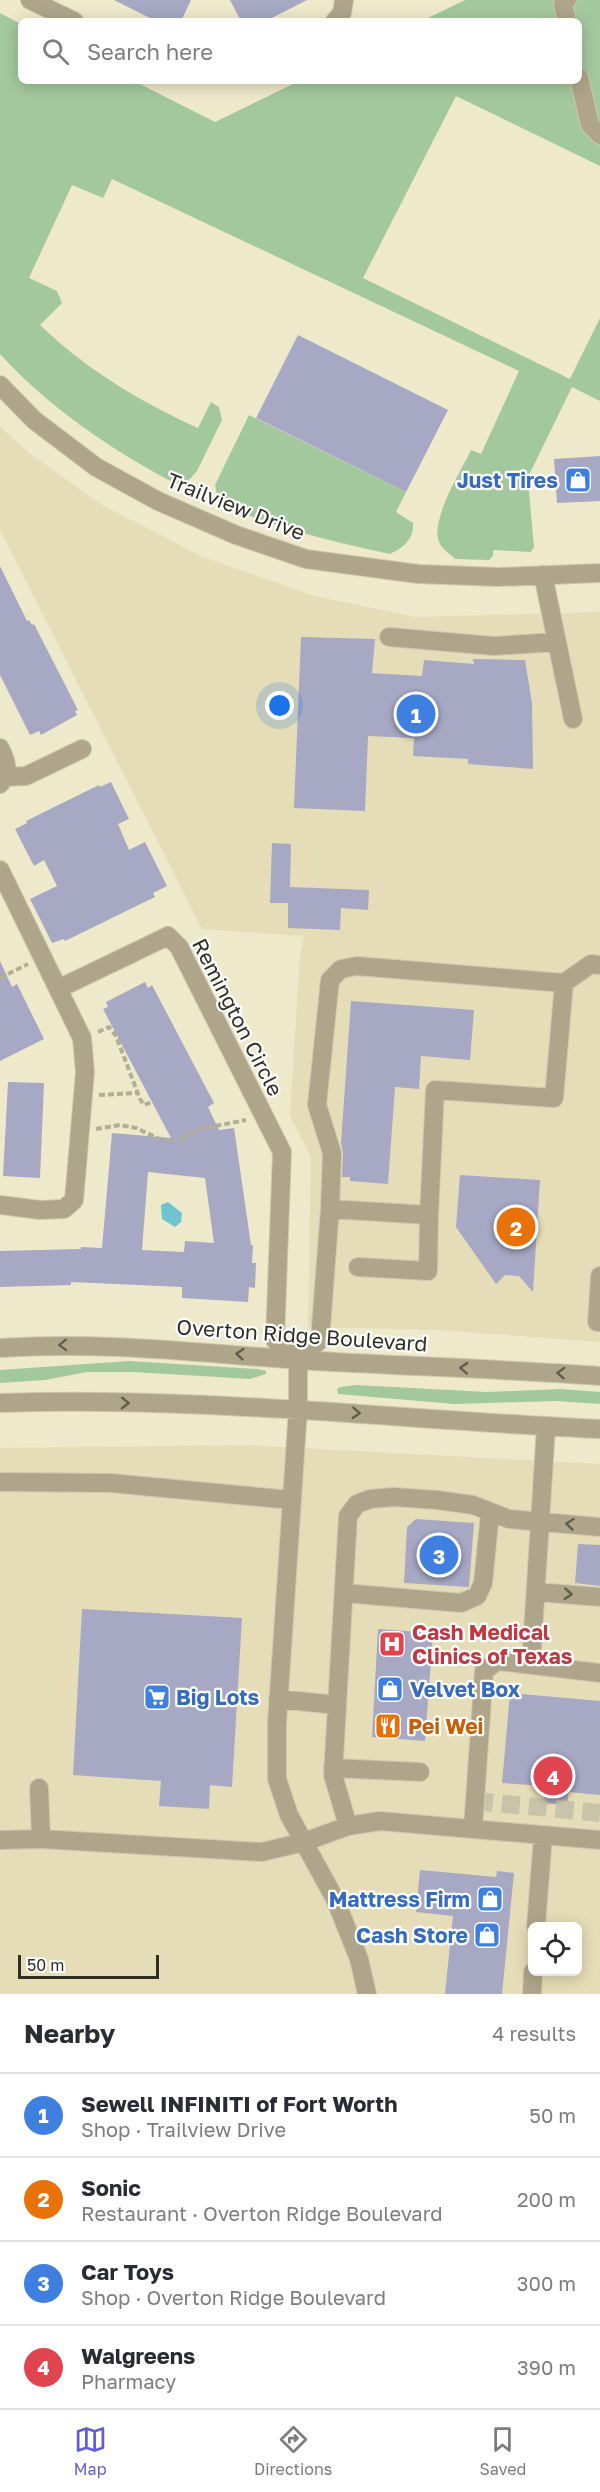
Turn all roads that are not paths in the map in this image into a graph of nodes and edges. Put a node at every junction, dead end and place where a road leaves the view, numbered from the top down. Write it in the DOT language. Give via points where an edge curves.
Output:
graph roads {
  1 [pos="30,0"];
  2 [pos="344,0"];
  3 [pos="567,0"];
  4 [pos="68,18"];
  5 [pos="338,18"];
  6 [pos="566,18"];
  7 [pos="581,84"];
  8 [pos="600,135"];
  9 [pos="0,385"];
  10 [pos="600,573"];
  11 [pos="543,575"];
  12 [pos="390,637"];
  13 [pos="557,642"];
  14 [pos="573,719"];
  15 [pos="0,748"];
  16 [pos="82,749"];
  17 [pos="3,781"];
  18 [pos="0,870"];
  19 [pos="600,965"];
  20 [pos="564,982"];
  21 [pos="58,989"];
  22 [pos="0,1205"];
  23 [pos="330,1209"];
  24 [pos="429,1215"];
  25 [pos="358,1267"];
  26 [pos="600,1276"];
  27 [pos="600,1322"];
  28 [pos="0,1348"];
  29 [pos="298,1359"];
  30 [pos="600,1376"];
  31 [pos="0,1403"];
  32 [pos="298,1409"];
  33 [pos="546,1426"];
  34 [pos="600,1429"];
  35 [pos="0,1482"];
  36 [pos="292,1500"];
  37 [pos="490,1512"];
  38 [pos="541,1521"];
  39 [pos="600,1527"];
  40 [pos="537,1592"];
  41 [pos="344,1593"];
  42 [pos="600,1597"];
  43 [pos="531,1664"];
  44 [pos="600,1673"];
  45 [pos="278,1699"];
  46 [pos="337,1705"];
  47 [pos="333,1768"];
  48 [pos="420,1772"];
  49 [pos="39,1788"];
  50 [pos="348,1826"];
  51 [pos="473,1828"];
  52 [pos="543,1836"];
  53 [pos="40,1839"];
  54 [pos="0,1840"];
  55 [pos="600,1840"];
  56 [pos="304,1842"];
  57 [pos="536,1922"];
  58 [pos="533,1976"];
  59 [pos="367,1994"];
  60 [pos="531,1994"];
  1 -- 4 [label="street"];
  2 -- 5 [label="street"];
  3 -- 6 [label="street" via="563,4"];
  7 -- 8 [label="street" via="590,124"];
  9 -- 11 [label="street, Trailview Drive" via="34,420 96,467 158,501 236,535 306,559 418,574"];
  10 -- 11 [label="street, Trailview Drive"];
  11 -- 13 [label="street"];
  12 -- 13 [label="street" via="494,646"];
  13 -- 14 [label="street"];
  15 -- 17 [label="street" via="8,764"];
  16 -- 17 [label="street" via="26,776"];
  18 -- 21 [label="street"];
  19 -- 20 [label="street" via="591,964"];
  20 -- 23 [label="street" via="357,966 340,969 330,980 317,1105 332,1153"];
  20 -- 24 [label="street" via="554,1098 435,1090"];
  21 -- 22 [label="street" via="82,1038 85,1072 74,1200 64,1209"];
  21 -- 29 [label="street, Remington Circle" via="168,936 179,947 282,1152 274,1340"];
  23 -- 24 [label="street"];
  23 -- 29 [label="street" via="320,1340"];
  24 -- 25 [label="street" via="428,1271"];
  26 -- 27 [label="street"];
  29 -- 28 [label="street, Overton Ridge Boulevard, one-way" via="121,1346"];
  30 -- 29 [label="street, Overton Ridge Boulevard, one-way"];
  29 -- 32 [label="street"];
  31 -- 32 [label="street, one-way"];
  32 -- 33 [label="street, one-way"];
  32 -- 36 [label="street"];
  33 -- 34 [label="street"];
  33 -- 38 [label="street"];
  35 -- 36 [label="street" via="110,1483"];
  36 -- 45 [label="street"];
  37 -- 38 [label="street" via="509,1519"];
  37 -- 41 [label="street" via="483,1583 477,1596 461,1603"];
  37 -- 41 [label="street" via="473,1505 437,1500 370,1498 357,1504 348,1516"];
  39 -- 38 [label="street, one-way"];
  38 -- 40 [label="street"];
  40 -- 42 [label="street, one-way"];
  40 -- 43 [label="street"];
  41 -- 46 [label="street"];
  43 -- 44 [label="street"];
  43 -- 51 [label="street" via="498,1661 484,1671"];
  45 -- 46 [label="street"];
  45 -- 56 [label="street" via="277,1779 289,1815"];
  46 -- 47 [label="street"];
  47 -- 48 [label="street"];
  47 -- 50 [label="street"];
  49 -- 53 [label="street"];
  50 -- 51 [label="street" via="380,1821"];
  50 -- 56 [label="street"];
  51 -- 52 [label="street"];
  52 -- 55 [label="street"];
  52 -- 57 [label="street"];
  53 -- 54 [label="street"];
  53 -- 56 [label="street" via="262,1852"];
  56 -- 59 [label="street" via="335,1899 359,1959"];
  58 -- 60 [label="street"];
}
